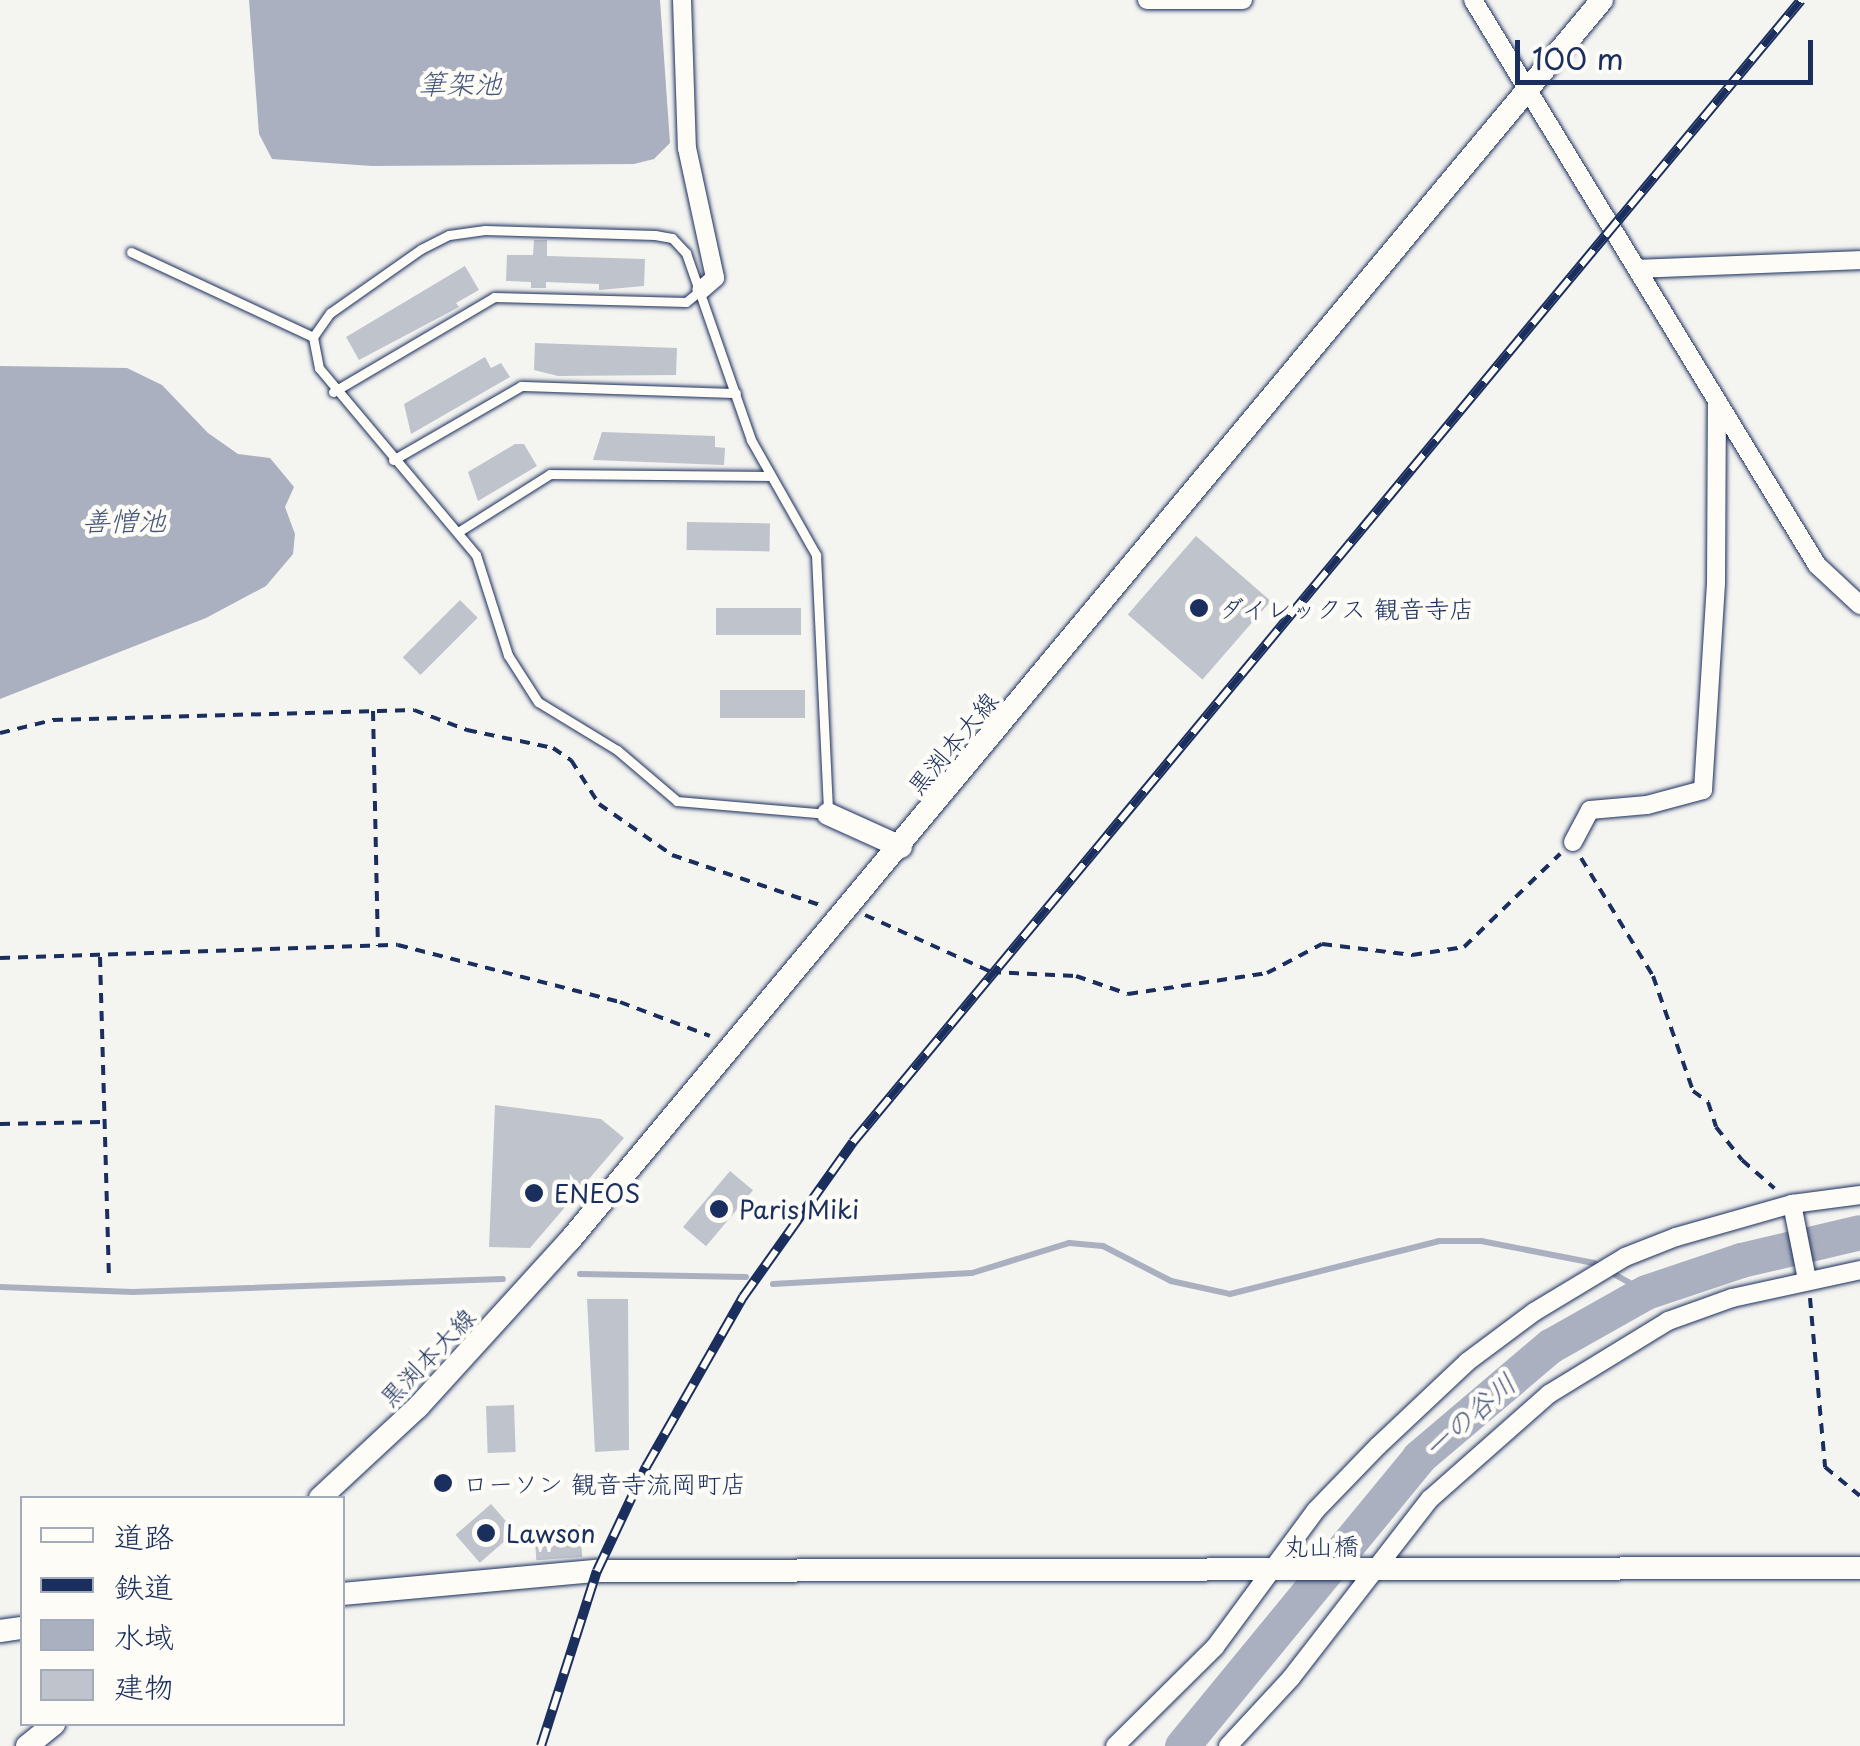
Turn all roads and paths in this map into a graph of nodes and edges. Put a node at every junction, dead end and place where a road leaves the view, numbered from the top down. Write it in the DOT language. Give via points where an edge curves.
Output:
graph roads {
  1 [pos="682,0"];
  2 [pos="1147,0"];
  3 [pos="1243,0"];
  4 [pos="1473,0"];
  5 [pos="1602,0"];
  6 [pos="1528,88"];
  7 [pos="132,252"];
  8 [pos="1860,260"];
  9 [pos="1638,269"];
  10 [pos="701,290"];
  11 [pos="313,336"];
  12 [pos="333,392"];
  13 [pos="736,393"];
  14 [pos="1717,401"];
  15 [pos="393,460"];
  16 [pos="769,476"];
  17 [pos="458,532"];
  18 [pos="1860,605"];
  19 [pos="373,711"];
  20 [pos="0,733"];
  21 [pos="828,814"];
  22 [pos="1572,842"];
  23 [pos="901,848"];
  24 [pos="841,908"];
  25 [pos="378,946"];
  26 [pos="100,956"];
  27 [pos="0,958"];
  28 [pos="719,1040"];
  29 [pos="101,1122"];
  30 [pos="0,1124"];
  31 [pos="1860,1194"];
  32 [pos="1792,1204"];
  33 [pos="1860,1270"];
  34 [pos="109,1278"];
  35 [pos="1808,1280"];
  36 [pos="322,1496"];
  37 [pos="1860,1496"];
  38 [pos="1860,1568"];
  39 [pos="1375,1572"];
  40 [pos="1268,1573"];
  41 [pos="345,1594"];
  42 [pos="52,1726"];
  43 [pos="27,1746"];
  44 [pos="1116,1746"];
  45 [pos="1228,1746"];
  1 -- 10 [label="street" via="686,148 715,278"];
  2 -- 3 [label="street"];
  4 -- 6 [label="street"];
  5 -- 6 [label="main road, 黒渕本大線"];
  6 -- 9 [label="street"];
  6 -- 23 [label="main road, 黒渕本大線"];
  7 -- 11 [label="lane"];
  8 -- 9 [label="street"];
  9 -- 14 [label="street"];
  10 -- 11 [label="lane" via="672,238 449,234 330,313"];
  10 -- 12 [label="lane" via="686,302 494,297"];
  10 -- 13 [label="lane"];
  11 -- 12 [label="lane" via="318,368"];
  12 -- 15 [label="lane"];
  13 -- 15 [label="lane" via="521,386"];
  13 -- 16 [label="lane"];
  14 -- 18 [label="street" via="1818,565"];
  14 -- 22 [label="street" via="1716,583 1704,790 1590,810"];
  15 -- 17 [label="lane"];
  16 -- 17 [label="lane" via="550,474"];
  16 -- 21 [label="lane" via="816,554 821,582"];
  17 -- 21 [label="lane" via="488,582 521,682 538,702 617,750 677,801"];
  19 -- 20 [label="path" via="53,720"];
  19 -- 24 [label="path" via="414,710 467,730 553,748 571,760 599,804 672,855"];
  19 -- 25 [label="path"];
  21 -- 23 [label="main road"];
  22 -- 24 [label="path" via="1464,947 1412,954 1322,944 1267,973 1128,994 1076,976 991,972"];
  22 -- 32 [label="path" via="1653,976 1693,1090 1708,1102 1716,1127 1742,1160"];
  23 -- 24 [label="main road, 黒渕本大線"];
  24 -- 36 [label="main road, 黒渕本大線" via="516,1302"];
  25 -- 26 [label="path"];
  25 -- 28 [label="path" via="398,945 620,1002"];
  26 -- 27 [label="path"];
  26 -- 29 [label="path"];
  29 -- 30 [label="path"];
  29 -- 34 [label="path"];
  31 -- 32 [label="street"];
  32 -- 35 [label="street"];
  32 -- 40 [label="street" via="1625,1257 1466,1362 1366,1458"];
  33 -- 35 [label="street"];
  35 -- 37 [label="path" via="1825,1467"];
  35 -- 39 [label="street" via="1668,1321 1549,1394 1430,1499"];
  38 -- 39 [label="main road, 丸山橋"];
  39 -- 40 [label="main road, 丸山橋"];
  39 -- 45 [label="street"];
  40 -- 41 [label="main road, 丸山橋" via="597,1571"];
  40 -- 44 [label="street" via="1215,1647"];
  42 -- 43 [label="main road"];
}
